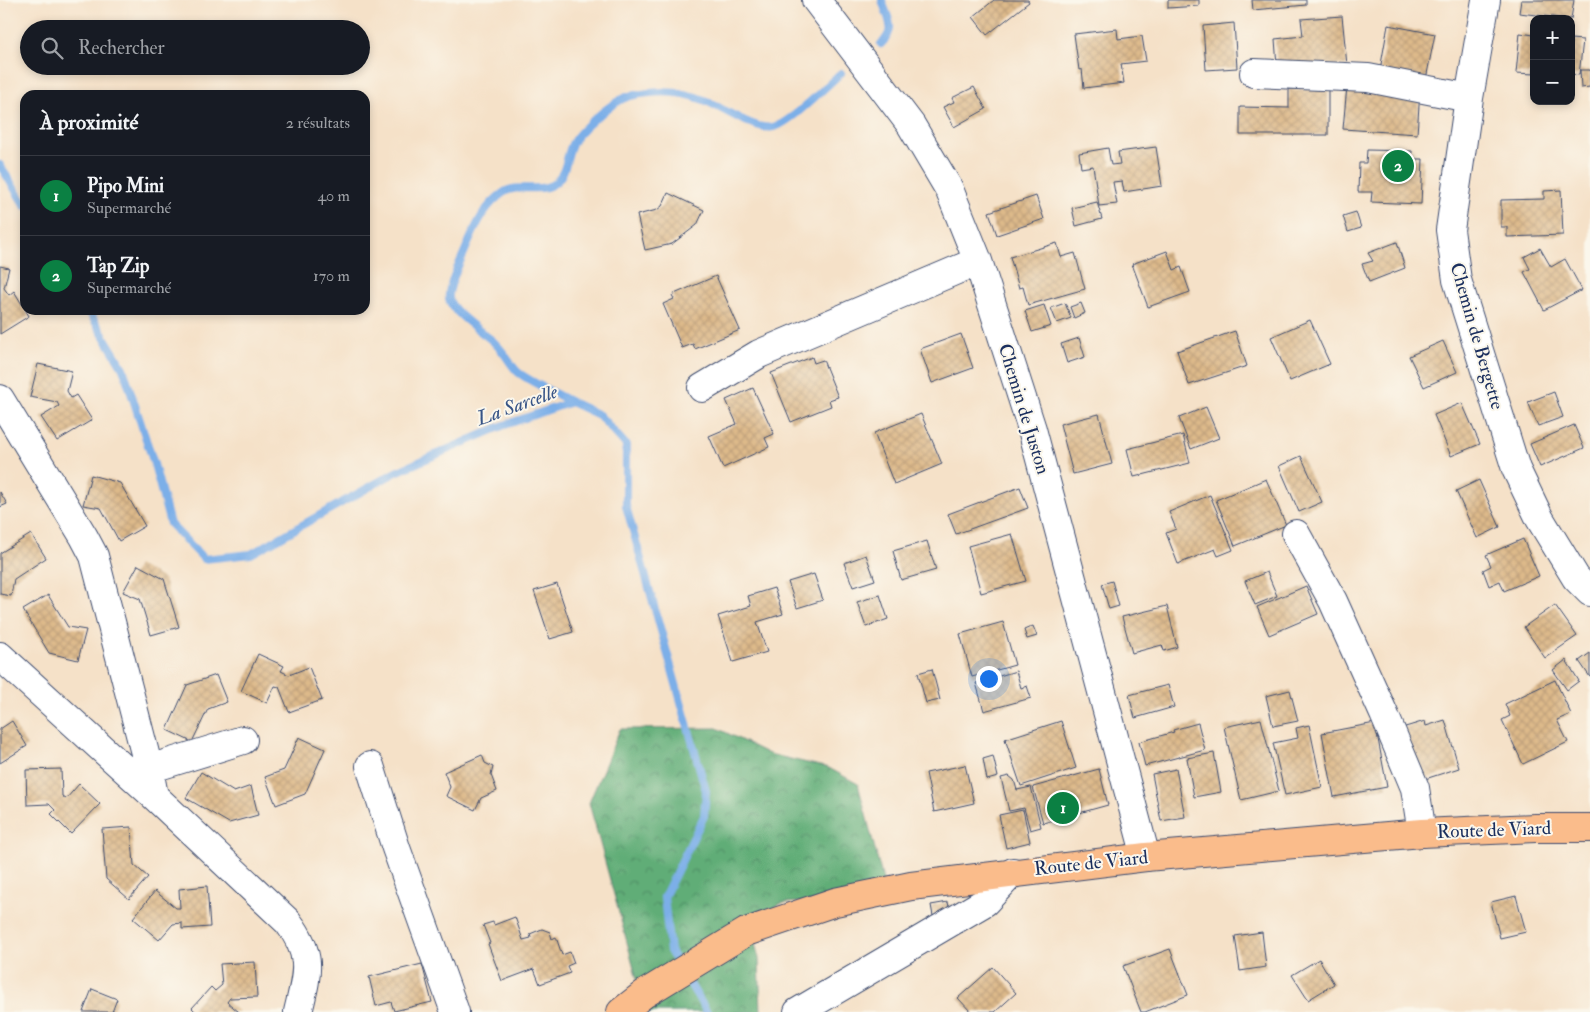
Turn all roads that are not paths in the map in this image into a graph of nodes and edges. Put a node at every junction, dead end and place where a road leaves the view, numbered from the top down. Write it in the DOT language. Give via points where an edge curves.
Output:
graph roads {
  1 [pos="816,0"];
  2 [pos="1486,0"];
  3 [pos="1254,73"];
  4 [pos="1469,98"];
  5 [pos="978,261"];
  6 [pos="702,388"];
  7 [pos="0,399"];
  8 [pos="1296,534"];
  9 [pos="1590,592"];
  10 [pos="0,656"];
  11 [pos="243,740"];
  12 [pos="370,766"];
  13 [pos="149,769"];
  14 [pos="154,796"];
  15 [pos="1590,828"];
  16 [pos="1422,833"];
  17 [pos="1146,857"];
  18 [pos="1013,872"];
  19 [pos="298,1012"];
  20 [pos="455,1012"];
  21 [pos="622,1012"];
  22 [pos="798,1012"];
  1 -- 5 [label="street, Chemin de Juston" via="911,125 949,189"];
  2 -- 4 [label="street, Chemin de Bergette"];
  3 -- 4 [label="street" via="1368,78"];
  4 -- 9 [label="street, Chemin de Bergette" via="1450,230 1457,280 1516,469 1540,519 1576,578"];
  5 -- 6 [label="street" via="759,354"];
  5 -- 17 [label="street, Chemin de Juston" via="1032,429"];
  7 -- 13 [label="street" via="94,556"];
  8 -- 16 [label="street" via="1333,601 1387,722 1414,788"];
  10 -- 14 [label="street"];
  11 -- 13 [label="street"];
  12 -- 20 [label="street"];
  13 -- 14 [label="street"];
  14 -- 19 [label="street" via="282,914 296,931 303,945 307,976"];
  15 -- 16 [label="main road, Route de Viard"];
  16 -- 17 [label="main road, Route de Viard"];
  17 -- 18 [label="main road, Route de Viard"];
  18 -- 21 [label="main road, Route de Viard" via="911,886 836,902 746,932 644,994"];
  18 -- 22 [label="street" via="985,902"];
}
